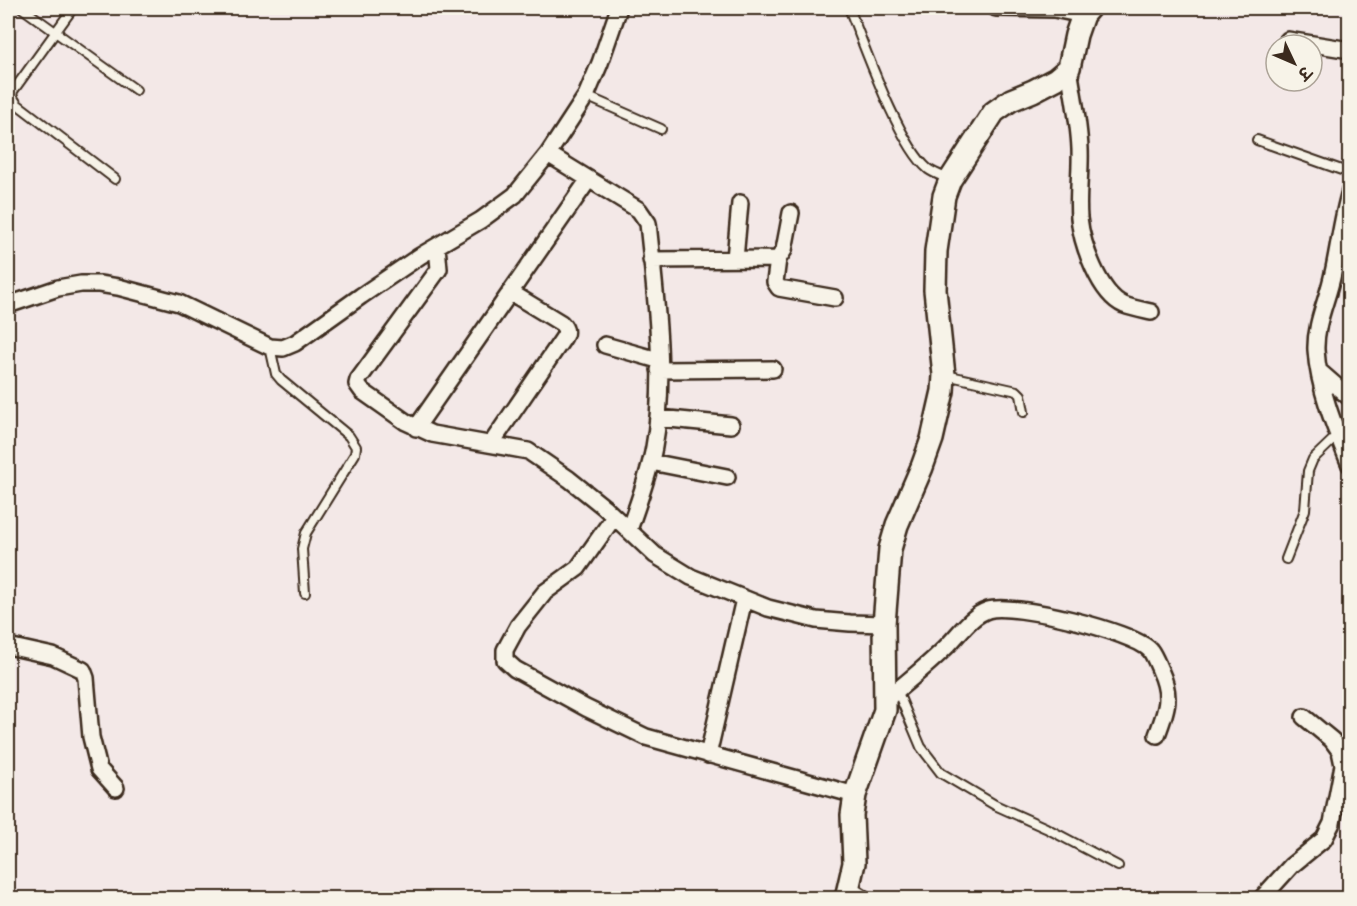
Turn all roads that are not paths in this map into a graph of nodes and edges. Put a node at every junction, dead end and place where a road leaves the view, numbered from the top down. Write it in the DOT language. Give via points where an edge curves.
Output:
graph roads {
  1 [pos="22,8"];
  2 [pos="73,8"];
  3 [pos="619,8"];
  4 [pos="849,8"];
  5 [pos="996,8"];
  6 [pos="1086,11"];
  7 [pos="56,32"];
  8 [pos="1324,46"];
  9 [pos="1350,50"];
  10 [pos="1069,68"];
  11 [pos="135,90"];
  12 [pos="586,96"];
  13 [pos="661,129"];
  14 [pos="1257,140"];
  15 [pos="548,154"];
  16 [pos="1350,173"];
  17 [pos="115,179"];
  18 [pos="589,179"];
  19 [pos="950,180"];
  20 [pos="1350,192"];
  21 [pos="740,203"];
  22 [pos="791,213"];
  23 [pos="437,246"];
  24 [pos="735,259"];
  25 [pos="778,259"];
  26 [pos="651,260"];
  27 [pos="510,292"];
  28 [pos="835,298"];
  29 [pos="8,305"];
  30 [pos="1151,312"];
  31 [pos="605,345"];
  32 [pos="270,347"];
  33 [pos="658,365"];
  34 [pos="773,369"];
  35 [pos="1319,371"];
  36 [pos="944,375"];
  37 [pos="1350,398"];
  38 [pos="1024,412"];
  39 [pos="658,418"];
  40 [pos="731,425"];
  41 [pos="416,428"];
  42 [pos="1338,435"];
  43 [pos="491,444"];
  44 [pos="651,462"];
  45 [pos="1350,465"];
  46 [pos="727,477"];
  47 [pos="614,517"];
  48 [pos="629,530"];
  49 [pos="1286,559"];
  50 [pos="305,593"];
  51 [pos="744,599"];
  52 [pos="884,624"];
  53 [pos="8,646"];
  54 [pos="891,695"];
  55 [pos="1304,717"];
  56 [pos="1157,735"];
  57 [pos="708,755"];
  58 [pos="1345,756"];
  59 [pos="116,789"];
  60 [pos="855,795"];
  61 [pos="1118,866"];
  62 [pos="847,892"];
  63 [pos="870,898"];
  64 [pos="1262,898"];
  1 -- 7 [label="lane"];
  2 -- 7 [label="lane"];
  3 -- 12 [label="street"];
  4 -- 19 [label="lane" via="906,138 927,168"];
  5 -- 6 [label="street"];
  6 -- 10 [label="street"];
  7 -- 11 [label="lane"];
  7 -- 17 [label="lane" via="12,96 17,104"];
  8 -- 9 [label="street"];
  10 -- 19 [label="street" via="994,112"];
  10 -- 30 [label="street" via="1080,150 1079,218 1084,241 1103,285 1114,298"];
  12 -- 13 [label="lane"];
  12 -- 15 [label="street"];
  14 -- 16 [label="lane"];
  15 -- 18 [label="street"];
  15 -- 23 [label="street" via="515,195"];
  18 -- 26 [label="street" via="644,215"];
  18 -- 27 [label="street"];
  19 -- 36 [label="street" via="939,220 934,290"];
  20 -- 35 [label="street" via="1318,326"];
  21 -- 24 [label="street"];
  22 -- 25 [label="street" via="784,250"];
  23 -- 32 [label="street" via="295,343 283,348"];
  23 -- 41 [label="street" via="440,261 435,277 357,384"];
  24 -- 25 [label="street"];
  24 -- 26 [label="street"];
  25 -- 28 [label="street" via="775,282 779,288"];
  26 -- 33 [label="street"];
  27 -- 41 [label="street"];
  27 -- 43 [label="street" via="561,323 566,331"];
  29 -- 32 [label="street" via="58,288 81,284 109,286 179,303"];
  31 -- 33 [label="street"];
  32 -- 50 [label="lane" via="281,380 350,436 356,447 306,533"];
  33 -- 34 [label="street"];
  33 -- 39 [label="street"];
  35 -- 37 [label="street"];
  35 -- 42 [label="street"];
  36 -- 38 [label="lane" via="1017,391"];
  36 -- 52 [label="street" via="932,439 890,549"];
  39 -- 40 [label="street"];
  39 -- 44 [label="street"];
  41 -- 43 [label="street"];
  42 -- 45 [label="street"];
  42 -- 49 [label="lane" via="1313,459 1308,471 1305,510"];
  43 -- 47 [label="street" via="528,451 541,458"];
  44 -- 46 [label="street"];
  44 -- 48 [label="street"];
  47 -- 48 [label="street"];
  47 -- 57 [label="street" via="578,568 545,592 518,626 505,650 505,660 624,727"];
  48 -- 51 [label="street" via="667,564"];
  51 -- 52 [label="street" via="816,620"];
  51 -- 57 [label="street"];
  52 -- 54 [label="street"];
  53 -- 59 [label="street" via="52,656 82,670 99,769"];
  54 -- 56 [label="street" via="975,617 997,608 1034,611 1129,638 1151,651 1164,678 1168,698"];
  54 -- 60 [label="street"];
  54 -- 61 [label="lane" via="929,760 941,772"];
  55 -- 58 [label="street"];
  57 -- 60 [label="street"];
  58 -- 64 [label="street" via="1328,833"];
  60 -- 62 [label="street" via="854,863"];
  62 -- 63 [label="lane"];
}
